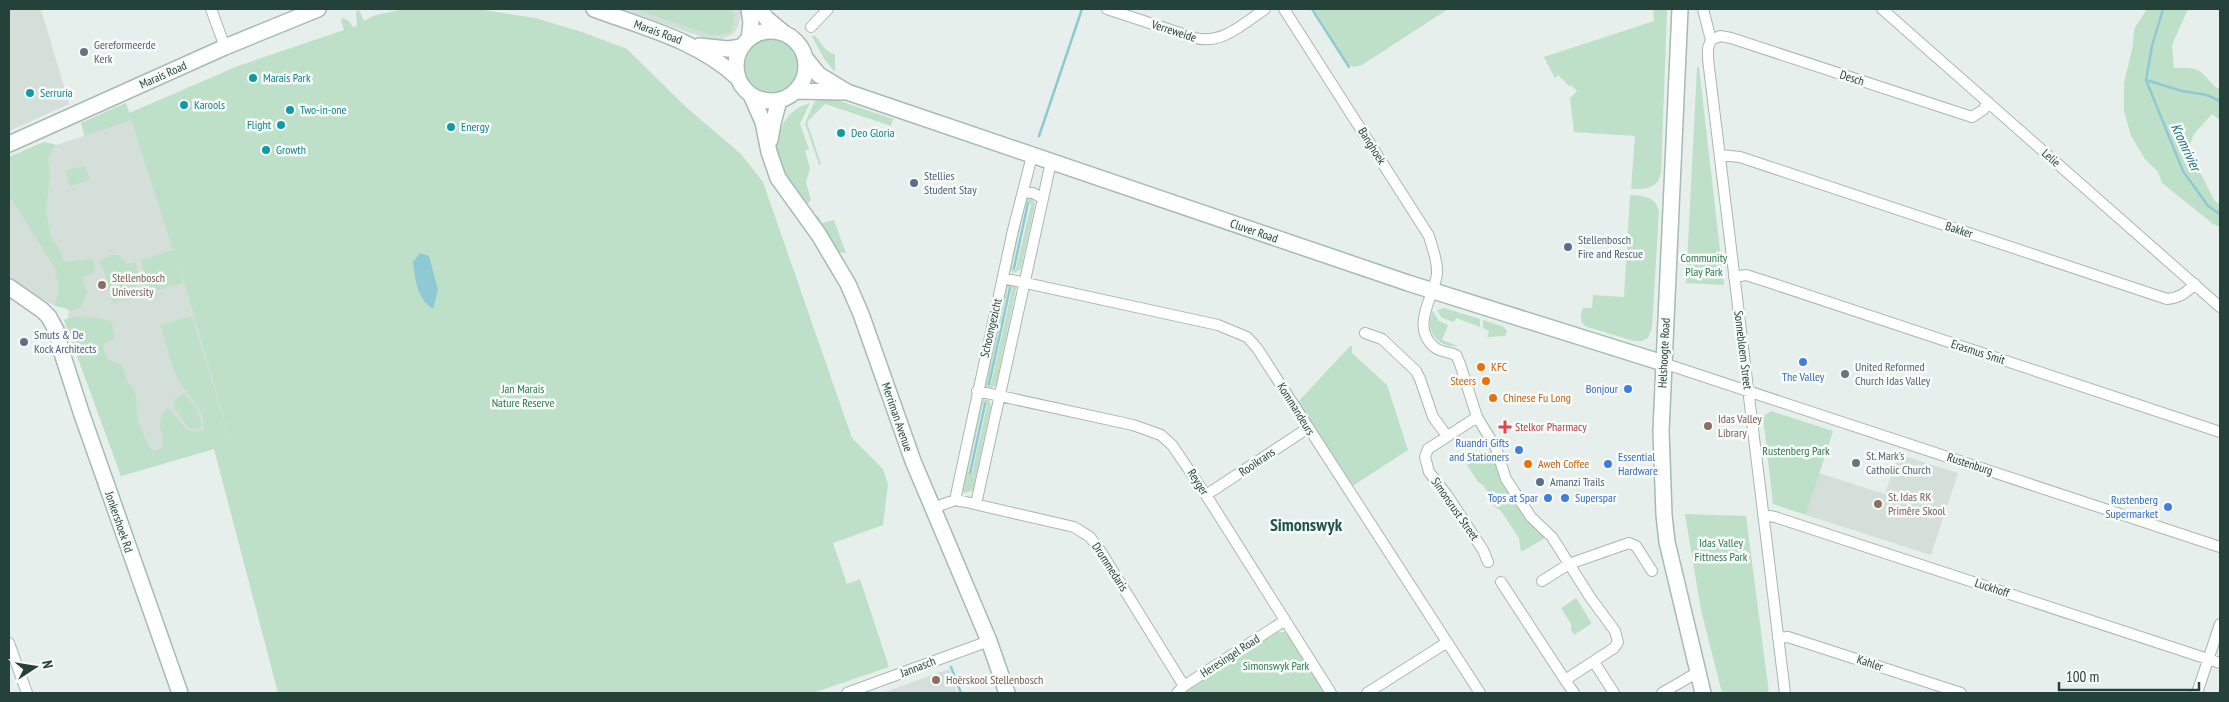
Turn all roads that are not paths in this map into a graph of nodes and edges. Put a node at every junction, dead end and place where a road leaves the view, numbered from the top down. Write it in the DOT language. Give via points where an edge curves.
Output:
graph roads {
  1 [pos="211,9"];
  2 [pos="318,9"];
  3 [pos="594,9"];
  4 [pos="749,9"];
  5 [pos="759,9"];
  6 [pos="828,9"];
  7 [pos="1107,9"];
  8 [pos="1265,9"];
  9 [pos="1284,9"];
  10 [pos="1680,9"];
  11 [pos="1703,9"];
  12 [pos="1882,9"];
  13 [pos="811,27"];
  14 [pos="785,34"];
  15 [pos="1711,40"];
  16 [pos="745,43"];
  17 [pos="693,45"];
  18 [pos="225,47"];
  19 [pos="805,58"];
  20 [pos="738,78"];
  21 [pos="796,91"];
  22 [pos="847,92"];
  23 [pos="751,95"];
  24 [pos="779,100"];
  25 [pos="1988,102"];
  26 [pos="9,144"];
  27 [pos="769,152"];
  28 [pos="1720,155"];
  29 [pos="1032,156"];
  30 [pos="1051,162"];
  31 [pos="1023,192"];
  32 [pos="1042,198"];
  33 [pos="1734,277"];
  34 [pos="1003,278"];
  35 [pos="1023,282"];
  36 [pos="2194,284"];
  37 [pos="9,287"];
  38 [pos="1431,290"];
  39 [pos="9,295"];
  40 [pos="2220,307"];
  41 [pos="1365,333"];
  42 [pos="61,350"];
  43 [pos="1663,363"];
  44 [pos="1748,390"];
  45 [pos="977,391"];
  46 [pos="998,396"];
  47 [pos="1477,417"];
  48 [pos="1308,428"];
  49 [pos="2220,432"];
  50 [pos="1447,436"];
  51 [pos="1206,495"];
  52 [pos="955,500"];
  53 [pos="976,504"];
  54 [pos="933,508"];
  55 [pos="1763,516"];
  56 [pos="2220,547"];
  57 [pos="1488,562"];
  58 [pos="1569,564"];
  59 [pos="1652,571"];
  60 [pos="1542,581"];
  61 [pos="1501,582"];
  62 [pos="1284,621"];
  63 [pos="2220,624"];
  64 [pos="1778,638"];
  65 [pos="989,641"];
  66 [pos="1446,642"];
  67 [pos="9,643"];
  68 [pos="2208,659"];
  69 [pos="1594,662"];
  70 [pos="2220,663"];
  71 [pos="1698,672"];
  72 [pos="1565,680"];
  73 [pos="1180,690"];
  74 [pos="27,693"];
  75 [pos="180,693"];
  76 [pos="847,693"];
  77 [pos="1007,693"];
  78 [pos="1330,693"];
  79 [pos="1367,693"];
  80 [pos="1480,693"];
  81 [pos="1574,693"];
  82 [pos="1614,693"];
  83 [pos="1662,693"];
  84 [pos="1703,693"];
  85 [pos="1785,693"];
  86 [pos="1962,693"];
  87 [pos="2197,693"];
  1 -- 18 [label="street"];
  2 -- 18 [label="street, Marais Road"];
  3 -- 17 [label="street, Marais Road"];
  4 -- 16 [label="street" via="751,23"];
  5 -- 14 [label="street"];
  6 -- 13 [label="street"];
  7 -- 8 [label="street, Verreweide" via="1203,40 1228,34"];
  9 -- 38 [label="street, Banghoek" via="1429,236 1437,275"];
  10 -- 43 [label="street, Helshoogte Road"];
  11 -- 15 [label="street, Sonnebloem Street"];
  12 -- 25 [label="street, Lelie"];
  14 -- 16 [label="street" via="762,32"];
  14 -- 19 [label="street" via="798,44"];
  15 -- 25 [label="street, Desch" via="1720,36 1731,38 1972,117 1984,110"];
  15 -- 28 [label="street, Sonnebloem Street" via="1708,59"];
  16 -- 17 [label="street, Marais Road" via="722,49"];
  16 -- 20 [label="street" via="736,62"];
  17 -- 20 [label="street, Marais Road"];
  18 -- 26 [label="street, Marais Road"];
  19 -- 21 [label="street" via="806,72"];
  19 -- 22 [label="street, Cluver Road" via="819,74"];
  20 -- 23 [label="street"];
  21 -- 22 [label="street, Cluver Road"];
  21 -- 24 [label="street"];
  22 -- 29 [label="street, Cluver Road"];
  23 -- 24 [label="street" via="765,101"];
  23 -- 27 [label="street, Merriman Avenue" via="763,122"];
  24 -- 27 [label="street, Merriman Avenue" via="772,123"];
  25 -- 36 [label="street, Lelie"];
  27 -- 54 [label="street, Merriman Avenue" via="773,169 784,189 823,242 848,284"];
  28 -- 33 [label="street, Sonnebloem Street"];
  28 -- 36 [label="street, Bakker" via="1740,157 2166,299 2183,295"];
  29 -- 30 [label="street, Cluver Road"];
  29 -- 31 [label="street, Schoongezicht"];
  30 -- 32 [label="street, Schoongezicht"];
  30 -- 38 [label="street, Cluver Road"];
  31 -- 32 [label="street"];
  31 -- 34 [label="street, Schoongezicht"];
  32 -- 35 [label="street, Schoongezicht"];
  33 -- 44 [label="street, Sonnebloem Street"];
  33 -- 49 [label="street, Erasmus Smit" via="1746,276 1765,281"];
  34 -- 35 [label="street, Kommandeurs"];
  34 -- 45 [label="street, Schoongezicht"];
  35 -- 46 [label="street, Schoongezicht"];
  35 -- 48 [label="street, Kommandeurs" via="1231,329 1257,348"];
  36 -- 40 [label="street, Lelie"];
  37 -- 42 [label="street, Jonkershoek Rd" via="49,317 58,334"];
  38 -- 43 [label="street, Cluver Road"];
  38 -- 47 [label="street" via="1425,333 1434,347 1456,355"];
  39 -- 42 [label="street, Jonkershoek Rd" via="43,318"];
  41 -- 50 [label="street" via="1382,340 1416,371 1433,417"];
  42 -- 75 [label="street, Jonkershoek Rd"];
  43 -- 44 [label="street, Rustenburg"];
  43 -- 71 [label="street, Helshoogte Road" via="1661,431 1667,542"];
  44 -- 55 [label="street, Sonnebloem Street"];
  44 -- 56 [label="street, Rustenburg"];
  45 -- 46 [label="street, Reyger"];
  45 -- 52 [label="street, Schoongezicht"];
  46 -- 51 [label="street, Reyger" via="1156,432 1172,445"];
  46 -- 53 [label="street, Schoongezicht"];
  47 -- 50 [label="street, Simonsrust Street"];
  47 -- 58 [label="street" via="1496,448 1506,479 1531,517 1552,537"];
  48 -- 51 [label="street, Rooikrans"];
  48 -- 66 [label="street, Kommandeurs"];
  50 -- 57 [label="street, Simonsrust Street" via="1428,450 1426,465"];
  51 -- 62 [label="street, Reyger"];
  52 -- 53 [label="street, Drommedaris"];
  52 -- 54 [label="street"];
  53 -- 73 [label="street, Drommedaris" via="1066,524 1086,533 1101,552"];
  54 -- 65 [label="street, Merriman Avenue"];
  55 -- 64 [label="street, Sonnebloem Street"];
  55 -- 68 [label="street, Luckhoff" via="1775,517"];
  58 -- 59 [label="street" via="1629,543 1636,546"];
  58 -- 60 [label="street"];
  58 -- 69 [label="street" via="1618,636 1614,648"];
  61 -- 72 [label="street"];
  62 -- 73 [label="street, Heresingel Road"];
  62 -- 78 [label="street, Reyger"];
  63 -- 68 [label="street"];
  64 -- 85 [label="street, Sonnebloem Street"];
  64 -- 86 [label="street, Kahler" via="1788,637"];
  65 -- 76 [label="street, Jannasch"];
  65 -- 77 [label="street, Merriman Avenue"];
  66 -- 79 [label="street"];
  66 -- 80 [label="street, Kommandeurs"];
  67 -- 74 [label="street"];
  68 -- 70 [label="street, Luckhoff"];
  68 -- 87 [label="street"];
  69 -- 72 [label="street"];
  69 -- 82 [label="street"];
  71 -- 83 [label="street"];
  71 -- 84 [label="street, Helshoogte Road"];
  72 -- 81 [label="street"];
}
